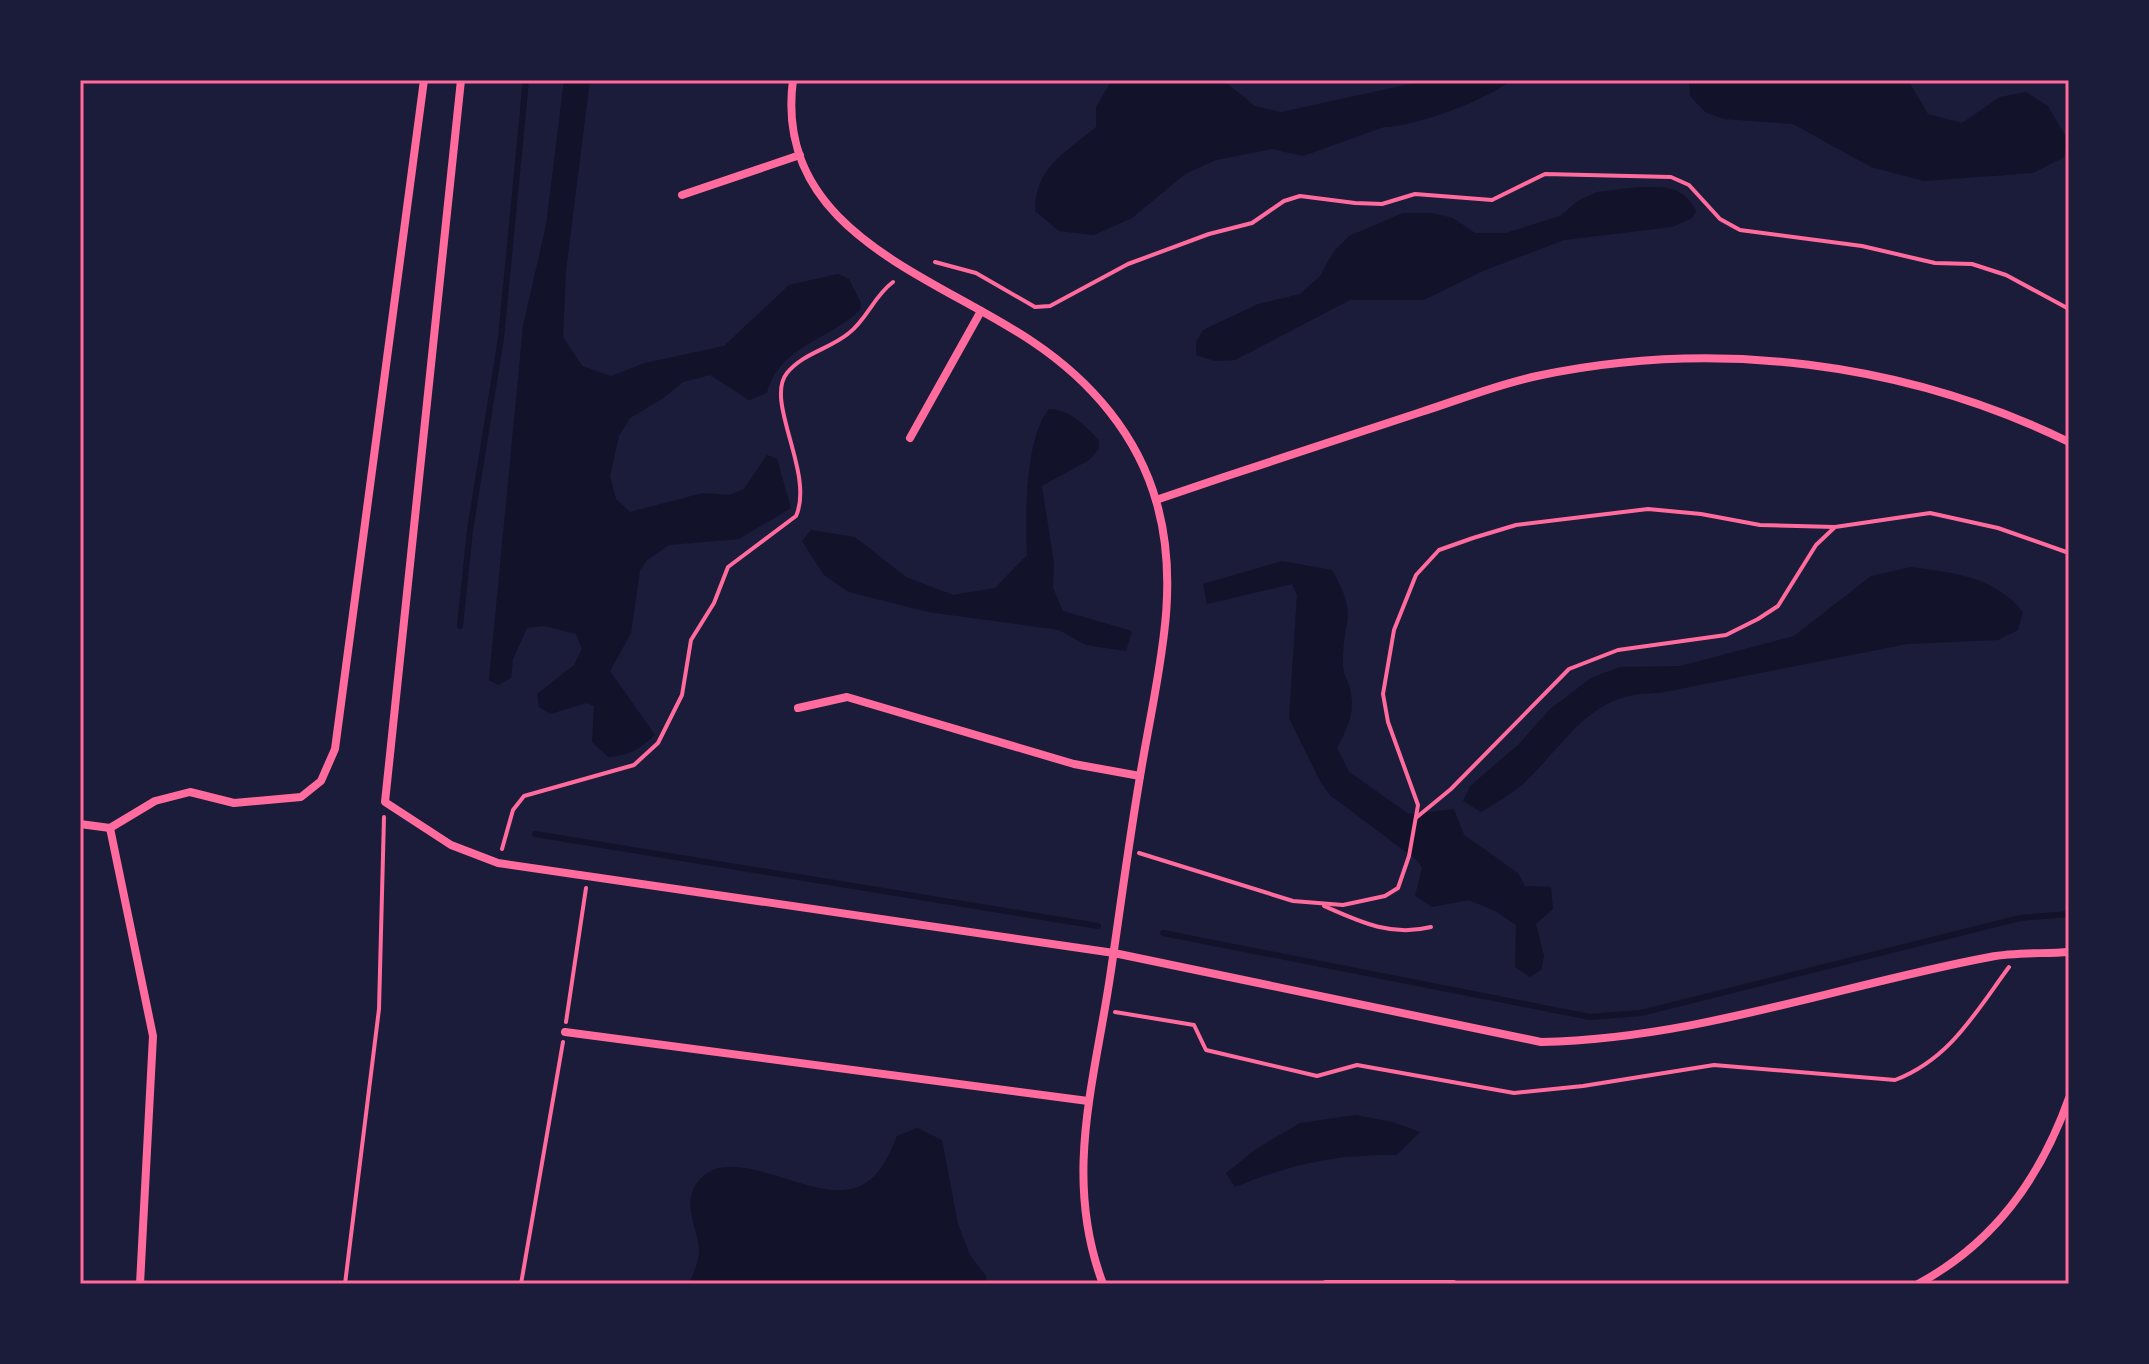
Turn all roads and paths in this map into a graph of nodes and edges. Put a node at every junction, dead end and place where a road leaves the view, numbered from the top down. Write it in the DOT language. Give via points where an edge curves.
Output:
graph roads {
  1 [pos="424,80"];
  2 [pos="461,80"];
  3 [pos="793,80"];
  4 [pos="800,155"];
  5 [pos="682,195"];
  6 [pos="935,262"];
  7 [pos="893,282"];
  8 [pos="2069,309"];
  9 [pos="981,311"];
  10 [pos="910,438"];
  11 [pos="2069,442"];
  12 [pos="1156,500"];
  13 [pos="1835,527"];
  14 [pos="2069,553"];
  15 [pos="798,708"];
  16 [pos="1140,776"];
  17 [pos="385,802"];
  18 [pos="1417,817"];
  19 [pos="80,824"];
  20 [pos="110,828"];
  21 [pos="1130,850"];
  22 [pos="498,863"];
  23 [pos="589,876"];
  24 [pos="1318,903"];
  25 [pos="1431,927"];
  26 [pos="2069,952"];
  27 [pos="1114,953"];
  28 [pos="2018,955"];
  29 [pos="1105,1010"];
  30 [pos="565,1032"];
  31 [pos="2069,1098"];
  32 [pos="1088,1101"];
  33 [pos="1935,1275"];
  34 [pos="140,1284"];
  35 [pos="345,1284"];
  36 [pos="521,1284"];
  37 [pos="1103,1284"];
  38 [pos="1326,1284"];
  39 [pos="1453,1284"];
  40 [pos="1918,1284"];
  41 [pos="1940,1284"];
  1 -- 20 [label="street" via="335,749 321,781 301,797 234,803 190,792 155,801"];
  2 -- 17 [label="street"];
  3 -- 4 [label="street" via="793,127"];
  4 -- 5 [label="street"];
  4 -- 9 [label="street" via="824,200 852,232"];
  6 -- 8 [label="path" via="976,273 1035,307 1050,306 1128,264 1252,223 1300,196 1382,204 1415,194 1492,200 1545,174 1631,175 1671,177 1689,185 1720,219 1740,230 1862,246 1935,263 1972,264 2006,275"];
  7 -- 22 [label="path" via="848,334 805,357 781,380 780,395 801,474 801,504 796,516 728,567 691,640 682,695 658,743 634,765 524,796 513,810"];
  9 -- 10 [label="street"];
  9 -- 12 [label="street" via="1033,342 1109,410 1143,466"];
  11 -- 12 [label="street" via="1996,409 1894,378 1768,361 1682,358 1534,376"];
  12 -- 16 [label="street" via="1168,567 1167,625"];
  13 -- 14 [label="path" via="1946,514"];
  13 -- 18 [label="path" via="1816,545 1778,606 1758,619 1726,635 1618,650 1569,669"];
  13 -- 18 [label="path" via="1760,525 1648,509 1516,525 1439,550 1416,575 1394,630 1383,694 1418,805"];
  15 -- 16 [label="street" via="847,697 1074,764"];
  16 -- 21 [label="street"];
  17 -- 22 [label="street" via="451,845"];
  17 -- 35 [label="path" via="379,1009"];
  18 -- 24 [label="path" via="1398,888 1343,905"];
  19 -- 20 [label="street"];
  20 -- 34 [label="street" via="153,1036"];
  21 -- 24 [label="path" via="1244,889"];
  21 -- 27 [label="street"];
  22 -- 23 [label="street"];
  23 -- 27 [label="street"];
  23 -- 30 [label="path"];
  24 -- 25 [label="path" via="1377,928 1407,933"];
  26 -- 28 [label="street"];
  27 -- 28 [label="street" via="1541,1042 1663,1032 1993,956"];
  27 -- 29 [label="street"];
  28 -- 29 [label="path" via="1970,1025 1918,1071 1895,1080 1714,1065 1514,1093 1357,1065 1317,1076 1206,1050 1194,1025"];
  29 -- 32 [label="street"];
  30 -- 32 [label="street"];
  30 -- 36 [label="path"];
  31 -- 33 [label="street" via="2030,1185 1995,1227"];
  32 -- 37 [label="street" via="1081,1193 1087,1240"];
  33 -- 40 [label="street"];
  33 -- 41 [label="street"];
  38 -- 39 [label="street"];
}
